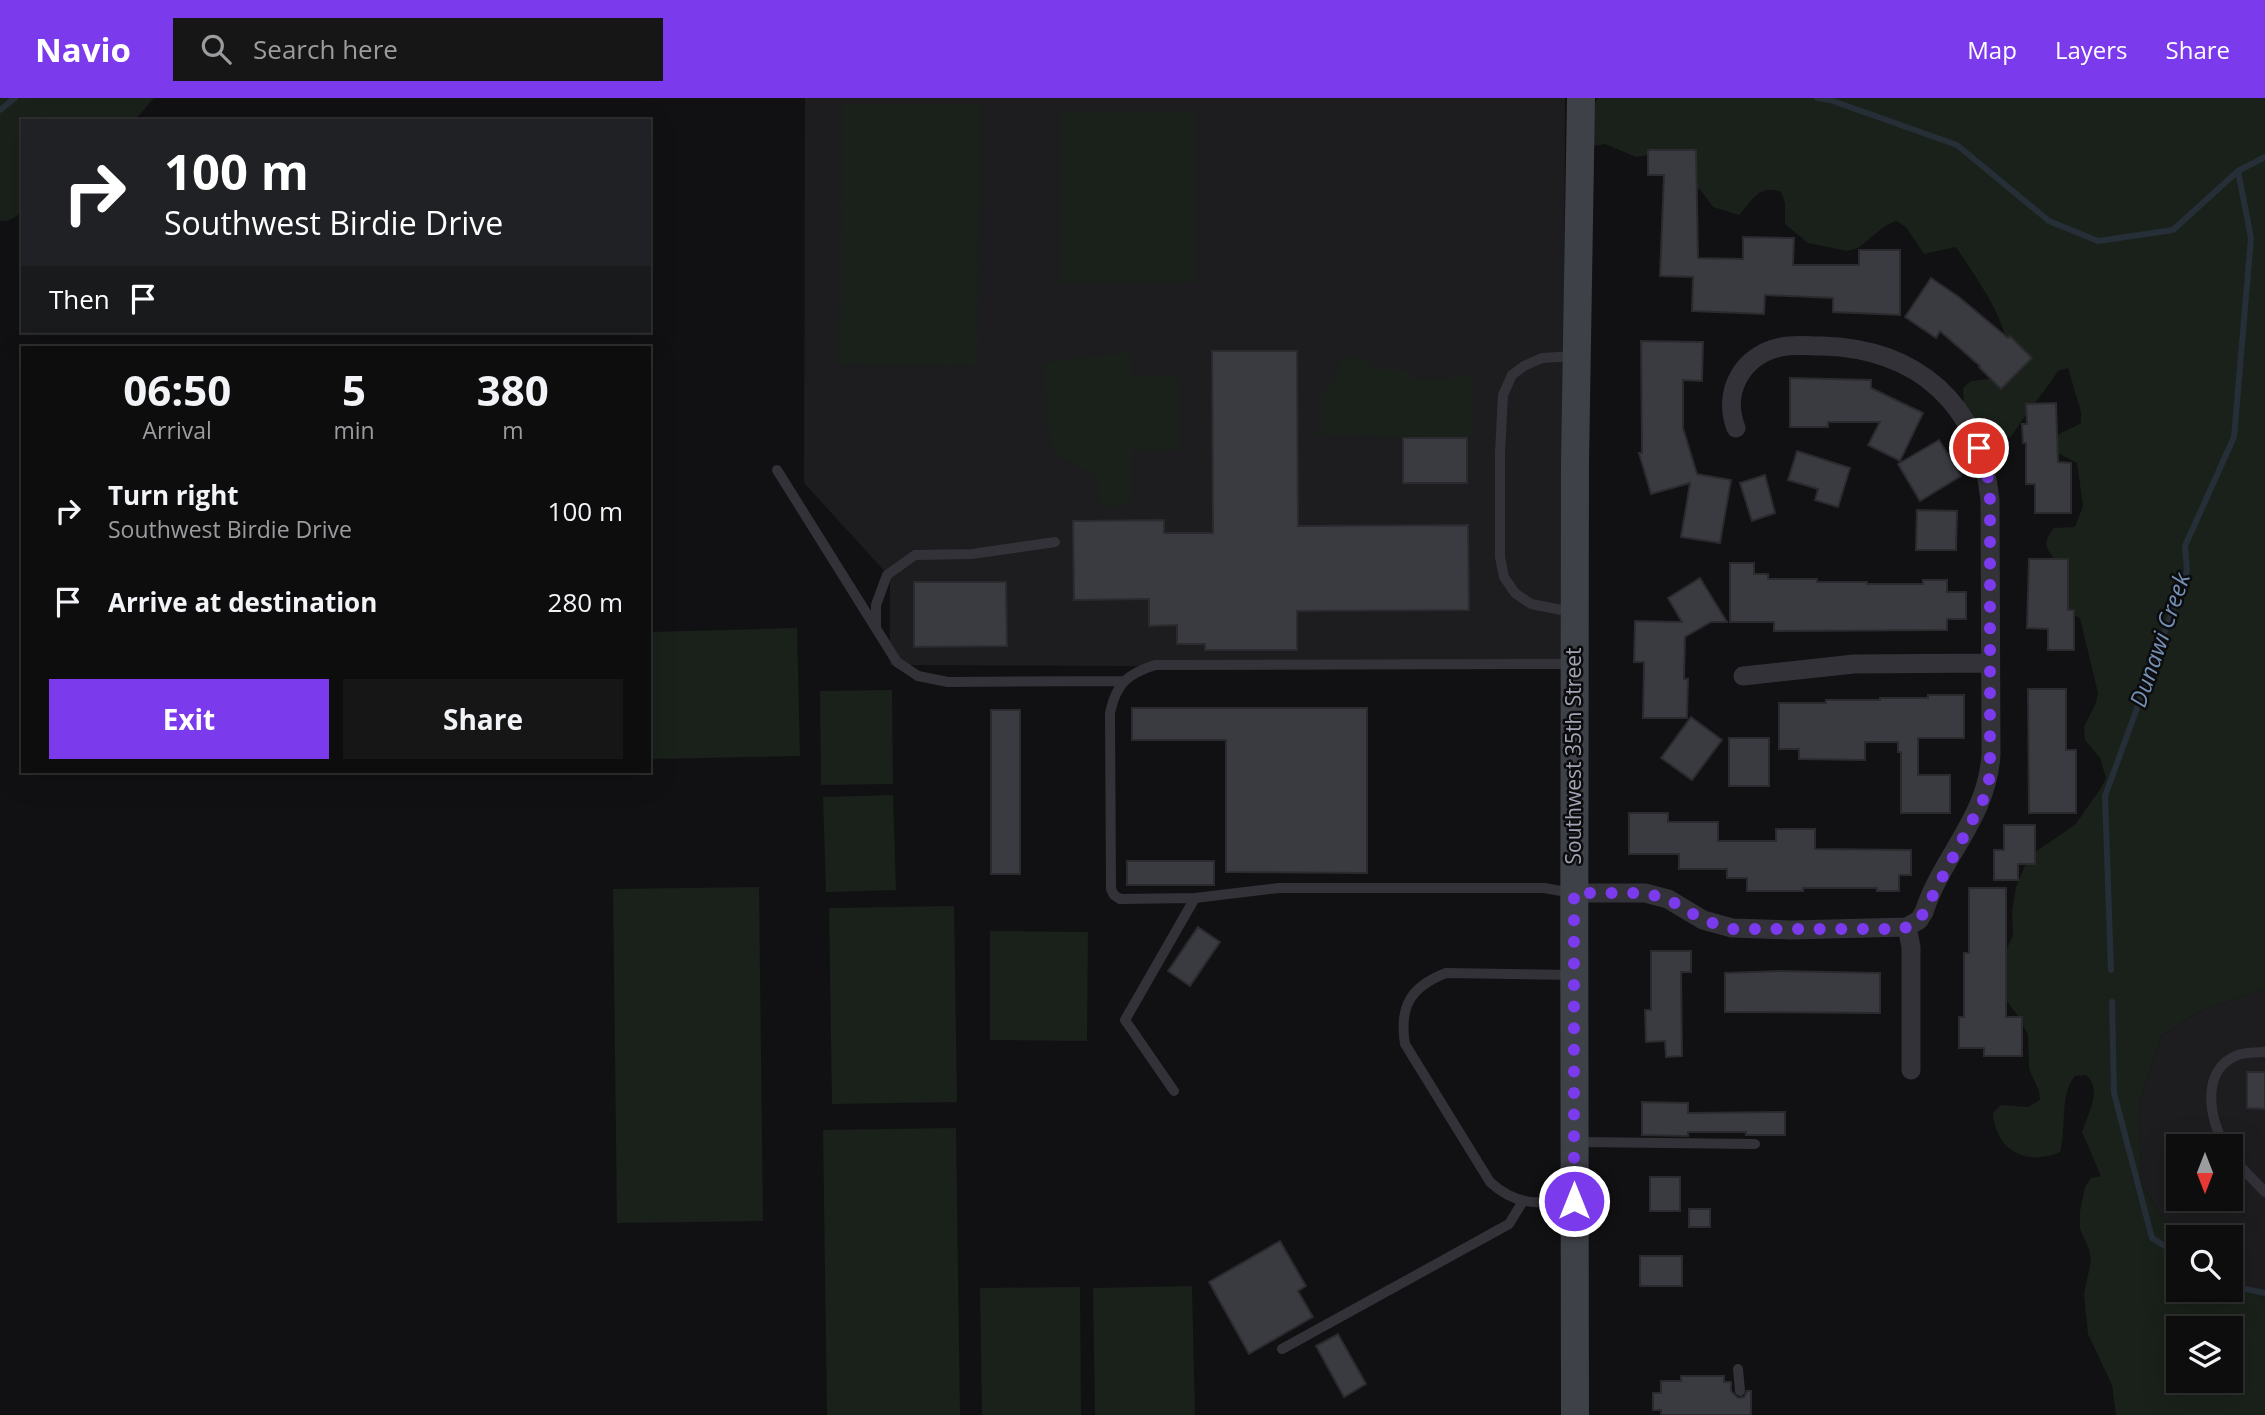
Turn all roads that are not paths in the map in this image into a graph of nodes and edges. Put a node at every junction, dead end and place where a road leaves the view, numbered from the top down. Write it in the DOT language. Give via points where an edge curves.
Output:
graph roads {
  1 [pos="1581,98"];
  2 [pos="1576,356"];
  3 [pos="1736,428"];
  4 [pos="777,470"];
  5 [pos="1055,542"];
  6 [pos="1574,612"];
  7 [pos="876,628"];
  8 [pos="1990,663"];
  9 [pos="1574,664"];
  10 [pos="1743,676"];
  11 [pos="1124,681"];
  12 [pos="1574,893"];
  13 [pos="1195,898"];
  14 [pos="1908,928"];
  15 [pos="1574,975"];
  16 [pos="2265,1052"];
  17 [pos="1911,1070"];
  18 [pos="1174,1091"];
  19 [pos="2218,1134"];
  20 [pos="1574,1142"];
  21 [pos="1755,1144"];
  22 [pos="2244,1170"];
  23 [pos="2265,1192"];
  24 [pos="1523,1201"];
  25 [pos="1574,1201"];
  26 [pos="1282,1349"];
  27 [pos="1738,1369"];
  28 [pos="1740,1391"];
  29 [pos="1575,1415"];
  1 -- 2 [label="street, Southwest 35th Street"];
  2 -- 6 [label="street, Southwest 35th Street"];
  2 -- 6 [label="lane" via="1542,358 1513,375 1503,395 1500,453 1504,577 1515,593 1531,604"];
  3 -- 8 [label="street" via="1731,398 1735,380 1759,356 1778,347 1845,347 1876,353 1938,387 1965,419 1988,478"];
  4 -- 7 [label="lane"];
  5 -- 7 [label="lane" via="972,554 915,555 887,575 876,605"];
  6 -- 9 [label="street, Southwest 35th Street"];
  7 -- 11 [label="lane" via="897,662 918,676 948,682"];
  8 -- 10 [label="street" via="1854,664"];
  8 -- 14 [label="street" via="1990,776 1983,800 1924,912"];
  9 -- 11 [label="lane" via="1155,666 1138,670"];
  9 -- 12 [label="street, Southwest 35th Street"];
  11 -- 13 [label="lane" via="1110,713 1111,889 1120,899"];
  12 -- 13 [label="lane" via="1544,888 1324,887"];
  12 -- 14 [label="street" via="1644,893 1668,899 1703,920 1732,929"];
  12 -- 15 [label="street, Southwest 35th Street"];
  13 -- 18 [label="lane" via="1125,1020"];
  14 -- 17 [label="street"];
  15 -- 20 [label="street, Southwest 35th Street"];
  15 -- 24 [label="lane" via="1446,973 1419,987 1404,1014 1405,1044 1490,1182"];
  16 -- 19 [label="lane" via="2236,1055 2217,1073 2212,1116"];
  20 -- 21 [label="lane"];
  20 -- 25 [label="street, Southwest 35th Street"];
  22 -- 23 [label="lane"];
  24 -- 25 [label="lane"];
  24 -- 26 [label="lane" via="1509,1224"];
  25 -- 29 [label="street, Southwest 35th Street"];
  27 -- 28 [label="lane"];
}
